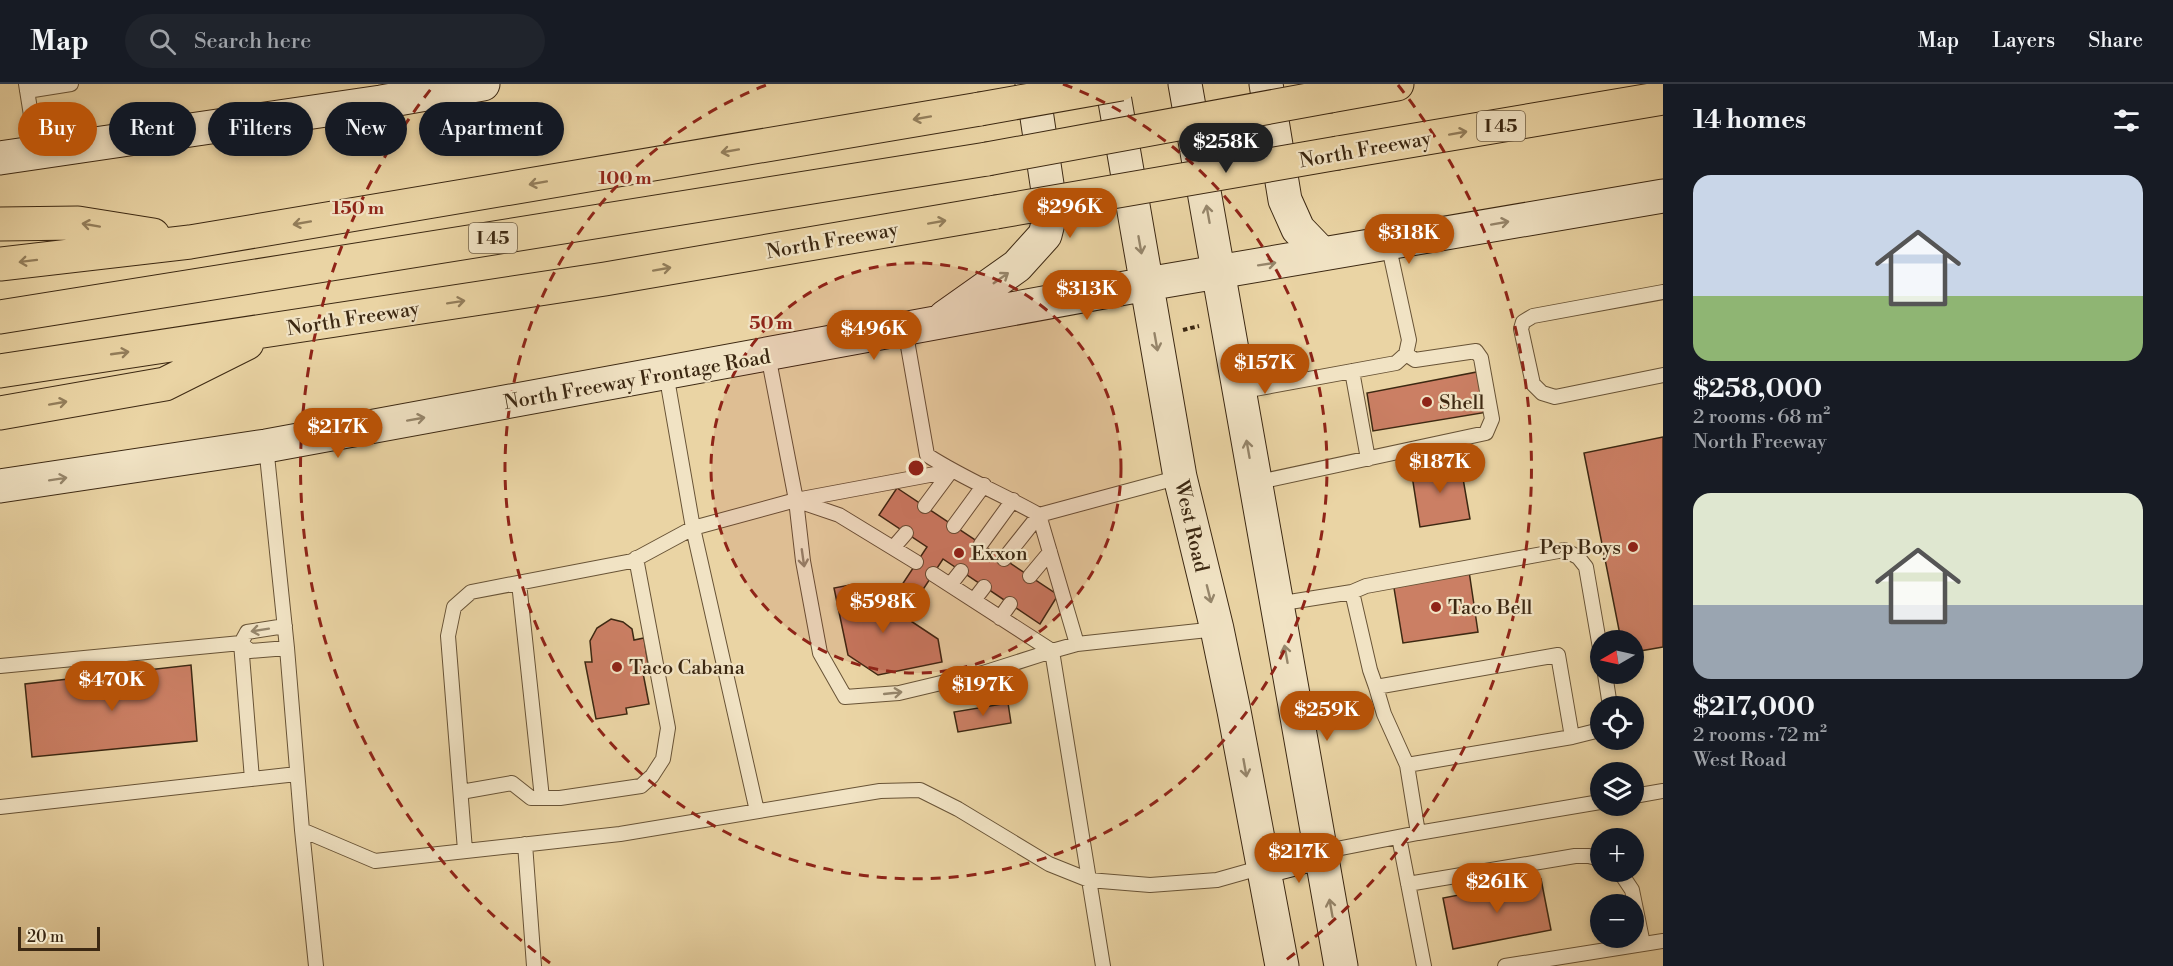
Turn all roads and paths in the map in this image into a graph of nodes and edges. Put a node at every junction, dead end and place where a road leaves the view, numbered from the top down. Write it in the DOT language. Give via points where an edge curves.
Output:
graph roads {
  1 [pos="71,84"];
  2 [pos="483,84"];
  3 [pos="1032,84"];
  4 [pos="1112,84"];
  5 [pos="1121,84"];
  6 [pos="1185,84"];
  7 [pos="1266,84"];
  8 [pos="1397,84"];
  9 [pos="26,87"];
  10 [pos="1663,98"];
  11 [pos="28,102"];
  12 [pos="97,144"];
  13 [pos="18,156"];
  14 [pos="0,158"];
  15 [pos="1663,196"];
  16 [pos="0,224"];
  17 [pos="190,242"];
  18 [pos="1388,243"];
  19 [pos="1322,254"];
  20 [pos="0,264"];
  21 [pos="1218,272"];
  22 [pos="1147,284"];
  23 [pos="1663,292"];
  24 [pos="0,317"];
  25 [pos="1208,325"];
  26 [pos="920,326"];
  27 [pos="274,330"];
  28 [pos="1179,330"];
  29 [pos="768,354"];
  30 [pos="1406,354"];
  31 [pos="0,371"];
  32 [pos="1352,371"];
  33 [pos="666,374"];
  34 [pos="1663,375"];
  35 [pos="1238,392"];
  36 [pos="0,413"];
  37 [pos="266,447"];
  38 [pos="1368,459"];
  39 [pos="951,471"];
  40 [pos="1180,477"];
  41 [pos="1254,483"];
  42 [pos="984,485"];
  43 [pos="0,486"];
  44 [pos="796,500"];
  45 [pos="1013,500"];
  46 [pos="925,506"];
  47 [pos="1039,515"];
  48 [pos="954,526"];
  49 [pos="693,528"];
  50 [pos="906,533"];
  51 [pos="981,544"];
  52 [pos="893,548"];
  53 [pos="1050,552"];
  54 [pos="636,558"];
  55 [pos="1004,559"];
  56 [pos="916,562"];
  57 [pos="961,571"];
  58 [pos="933,574"];
  59 [pos="1030,576"];
  60 [pos="519,583"];
  61 [pos="950,585"];
  62 [pos="984,586"];
  63 [pos="1352,592"];
  64 [pos="974,600"];
  65 [pos="1010,604"];
  66 [pos="1277,604"];
  67 [pos="1000,618"];
  68 [pos="285,626"];
  69 [pos="1217,630"];
  70 [pos="1597,630"];
  71 [pos="241,643"];
  72 [pos="1077,644"];
  73 [pos="287,648"];
  74 [pos="1052,651"];
  75 [pos="0,666"];
  76 [pos="1376,687"];
  77 [pos="1590,732"];
  78 [pos="1572,737"];
  79 [pos="1407,765"];
  80 [pos="297,774"];
  81 [pos="252,779"];
  82 [pos="1663,791"];
  83 [pos="461,792"];
  84 [pos="1644,794"];
  85 [pos="542,798"];
  86 [pos="1590,804"];
  87 [pos="0,807"];
  88 [pos="757,811"];
  89 [pos="302,830"];
  90 [pos="1418,832"];
  91 [pos="1399,837"];
  92 [pos="525,844"];
  93 [pos="465,850"];
  94 [pos="1321,852"];
  95 [pos="1590,856"];
  96 [pos="1263,867"];
  97 [pos="1089,880"];
  98 [pos="1408,884"];
  99 [pos="1663,941"];
  100 [pos="1644,944"];
  101 [pos="1618,948"];
  102 [pos="316,966"];
  103 [pos="534,966"];
  104 [pos="1103,966"];
  105 [pos="1282,966"];
  106 [pos="1341,966"];
  107 [pos="1424,966"];
  108 [pos="1504,966"];
  1 -- 9 [label="lane"];
  2 -- 12 [label="main road"];
  26 -- 3 [label="main road, one-way" via="1017,266 1045,235 1051,211"];
  4 -- 22 [label="main road, West Road, one-way"];
  5 -- 17 [label="highway, I 45, one-way, bridge"];
  21 -- 6 [label="main road, one-way"];
  7 -- 19 [label="main road" via="1285,200 1298,229"];
  8 -- 24 [label="highway, I 45, bridge" via="987,159"];
  9 -- 11 [label="lane"];
  27 -- 10 [label="highway, North Freeway / I 45, one-way, bridge" via="605,279"];
  13 -- 14 [label="main road"];
  18 -- 15 [label="main road, North Freeway Frontage Road, one-way"];
  17 -- 16 [label="highway, one-way" via="78,223"];
  17 -- 20 [label="highway, I 45, one-way"];
  18 -- 19 [label="main road, North Freeway Frontage Road"];
  18 -- 30 [label="lane" via="1409,340"];
  21 -- 19 [label="main road, North Freeway Frontage Road, one-way"];
  21 -- 22 [label="main road, North Freeway Frontage Road"];
  21 -- 35 [label="main road"];
  22 -- 26 [label="main road, North Freeway Frontage Road"];
  22 -- 40 [label="main road, West Road, one-way"];
  23 -- 34 [label="lane" via="1533,316 1523,322 1521,329 1533,384 1542,393 1555,397"];
  25 -- 28 [label="path"];
  26 -- 29 [label="main road, North Freeway Frontage Road"];
  26 -- 39 [label="lane" via="927,455"];
  31 -- 27 [label="highway, North Freeway / I 45, one-way"];
  36 -- 27 [label="highway, one-way" via="165,384"];
  29 -- 33 [label="main road, North Freeway Frontage Road"];
  29 -- 44 [label="lane"];
  30 -- 32 [label="lane" via="1395,363"];
  30 -- 38 [label="lane" via="1415,360 1476,351 1485,378 1490,428 1486,433"];
  32 -- 35 [label="lane"];
  32 -- 38 [label="lane"];
  37 -- 33 [label="main road, North Freeway Frontage Road, one-way"];
  33 -- 49 [label="lane"];
  41 -- 35 [label="main road, one-way"];
  43 -- 37 [label="main road, North Freeway Frontage Road, one-way"];
  37 -- 68 [label="lane"];
  38 -- 41 [label="lane"];
  39 -- 42 [label="lane"];
  39 -- 44 [label="lane"];
  39 -- 46 [label="lane"];
  40 -- 47 [label="lane"];
  40 -- 69 [label="main road, West Road, one-way"];
  41 -- 66 [label="main road"];
  42 -- 45 [label="lane"];
  42 -- 48 [label="lane"];
  44 -- 49 [label="lane"];
  44 -- 52 [label="lane" via="839,516"];
  44 -- 74 [label="lane, one-way" via="820,653 845,697 899,693"];
  45 -- 47 [label="lane"];
  45 -- 51 [label="lane"];
  47 -- 53 [label="lane"];
  47 -- 55 [label="lane"];
  49 -- 54 [label="lane"];
  49 -- 88 [label="lane"];
  50 -- 52 [label="lane"];
  52 -- 56 [label="lane"];
  53 -- 59 [label="lane"];
  53 -- 72 [label="lane"];
  54 -- 60 [label="lane"];
  54 -- 85 [label="lane" via="668,728 663,759 641,786"];
  57 -- 61 [label="lane"];
  58 -- 61 [label="lane"];
  60 -- 83 [label="lane" via="471,592 454,607 448,636"];
  60 -- 85 [label="lane"];
  61 -- 64 [label="lane"];
  62 -- 64 [label="lane"];
  63 -- 66 [label="lane"];
  63 -- 70 [label="lane" via="1366,586 1564,550 1578,557 1586,567"];
  63 -- 76 [label="lane"];
  64 -- 67 [label="lane"];
  65 -- 67 [label="lane"];
  94 -- 66 [label="main road, one-way"];
  67 -- 74 [label="lane"];
  68 -- 71 [label="lane, one-way" via="247,632"];
  68 -- 73 [label="lane"];
  69 -- 72 [label="lane"];
  69 -- 96 [label="main road, West Road, one-way"];
  71 -- 73 [label="lane" via="250,651"];
  71 -- 75 [label="lane"];
  71 -- 81 [label="lane"];
  72 -- 74 [label="lane"];
  73 -- 80 [label="lane"];
  74 -- 97 [label="lane"];
  76 -- 78 [label="lane" via="1558,655"];
  76 -- 79 [label="lane"];
  77 -- 78 [label="lane"];
  78 -- 79 [label="lane"];
  79 -- 90 [label="lane"];
  80 -- 81 [label="lane"];
  80 -- 89 [label="lane"];
  81 -- 87 [label="lane"];
  82 -- 84 [label="lane"];
  83 -- 85 [label="lane" via="512,783 531,798"];
  83 -- 93 [label="lane"];
  86 -- 90 [label="lane"];
  88 -- 92 [label="lane" via="620,834"];
  88 -- 97 [label="lane" via="880,791 920,790 1049,864"];
  89 -- 93 [label="lane" via="375,861"];
  89 -- 102 [label="lane"];
  90 -- 91 [label="lane"];
  91 -- 94 [label="lane"];
  91 -- 98 [label="lane"];
  92 -- 93 [label="lane"];
  92 -- 103 [label="lane"];
  94 -- 96 [label="main road"];
  106 -- 94 [label="main road, one-way"];
  95 -- 98 [label="lane"];
  96 -- 97 [label="lane" via="1217,880 1150,885"];
  96 -- 105 [label="main road, West Road"];
  97 -- 104 [label="lane"];
  98 -- 107 [label="lane"];
  99 -- 100 [label="lane"];
  101 -- 108 [label="lane"];
}
